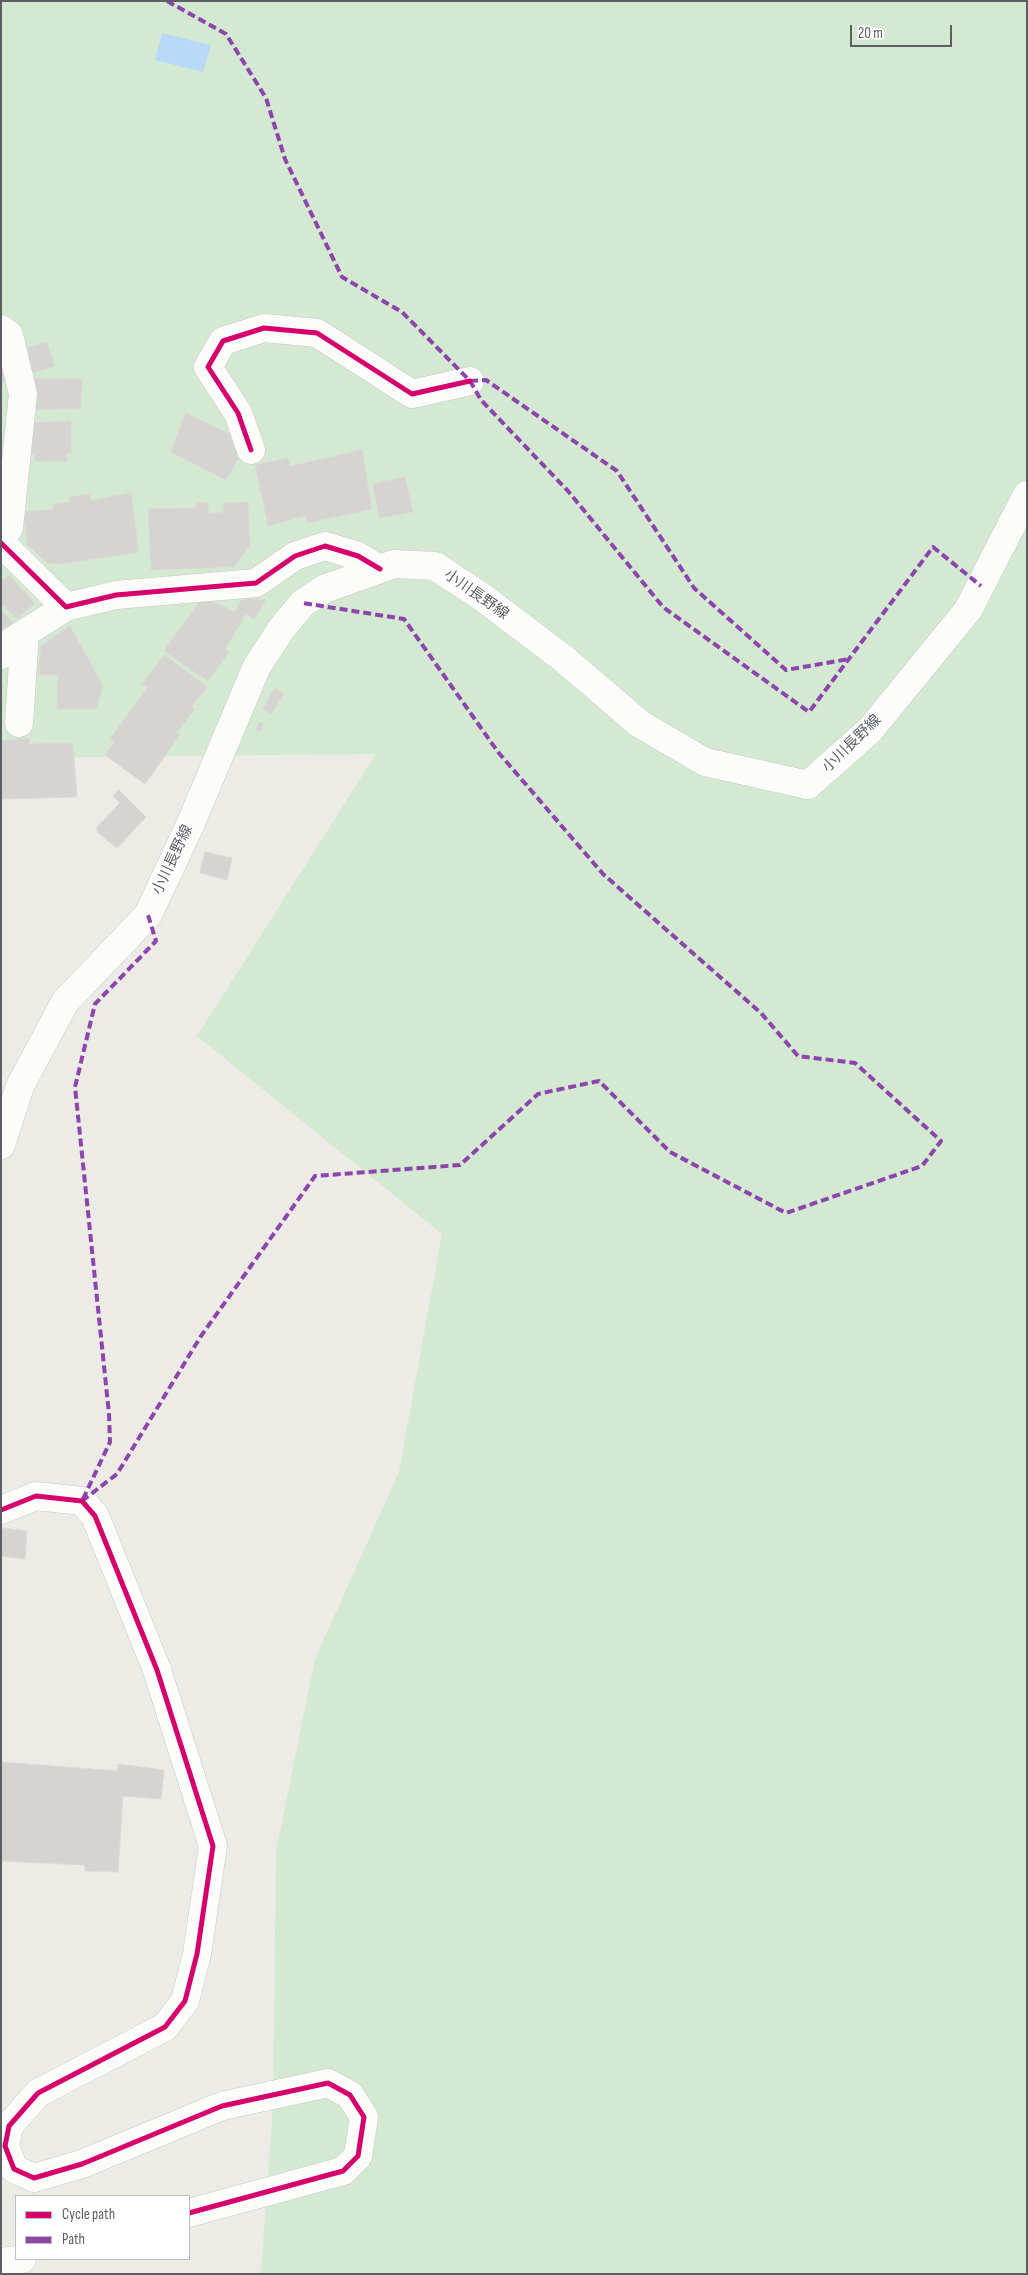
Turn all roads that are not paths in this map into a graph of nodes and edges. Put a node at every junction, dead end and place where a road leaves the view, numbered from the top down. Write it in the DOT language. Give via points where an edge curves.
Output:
graph roads {
  1 [pos="1,329"];
  2 [pos="470,381"];
  3 [pos="251,450"];
  4 [pos="1027,495"];
  5 [pos="1,538"];
  6 [pos="1,543"];
  7 [pos="380,569"];
  8 [pos="66,607"];
  9 [pos="25,633"];
  10 [pos="1,656"];
  11 [pos="19,723"];
  12 [pos="1,1145"];
  13 [pos="1,1510"];
  14 [pos="190,2213"];
  15 [pos="15,2260"];
  16 [pos="1,2262"];
  1 -- 5 [label="street" via="9,334 23,394 9,528"];
  2 -- 3 [label="street" via="412,394 317,333 264,328 224,341 208,367 238,413"];
  4 -- 7 [label="street, 小川長野線" via="968,610 870,730 808,785 705,762 640,724 564,659 435,566 394,564"];
  6 -- 8 [label="street"];
  7 -- 8 [label="street" via="358,556 325,546 295,556 256,583 116,595"];
  7 -- 12 [label="street, 小川長野線" via="324,589 303,603 282,628 257,666 148,915 65,1002 20,1086"];
  8 -- 9 [label="street"];
  9 -- 10 [label="street" via="12,641"];
  9 -- 11 [label="street"];
  13 -- 14 [label="street" via="36,1496 82,1501 95,1516 157,1670 214,1846 197,1954 185,2001 165,2027 38,2093 9,2126 5,2146 14,2169 34,2178 82,2164 222,2106 328,2083 350,2095 364,2117 358,2156 343,2171"];
  15 -- 16 [label="street"];
}
